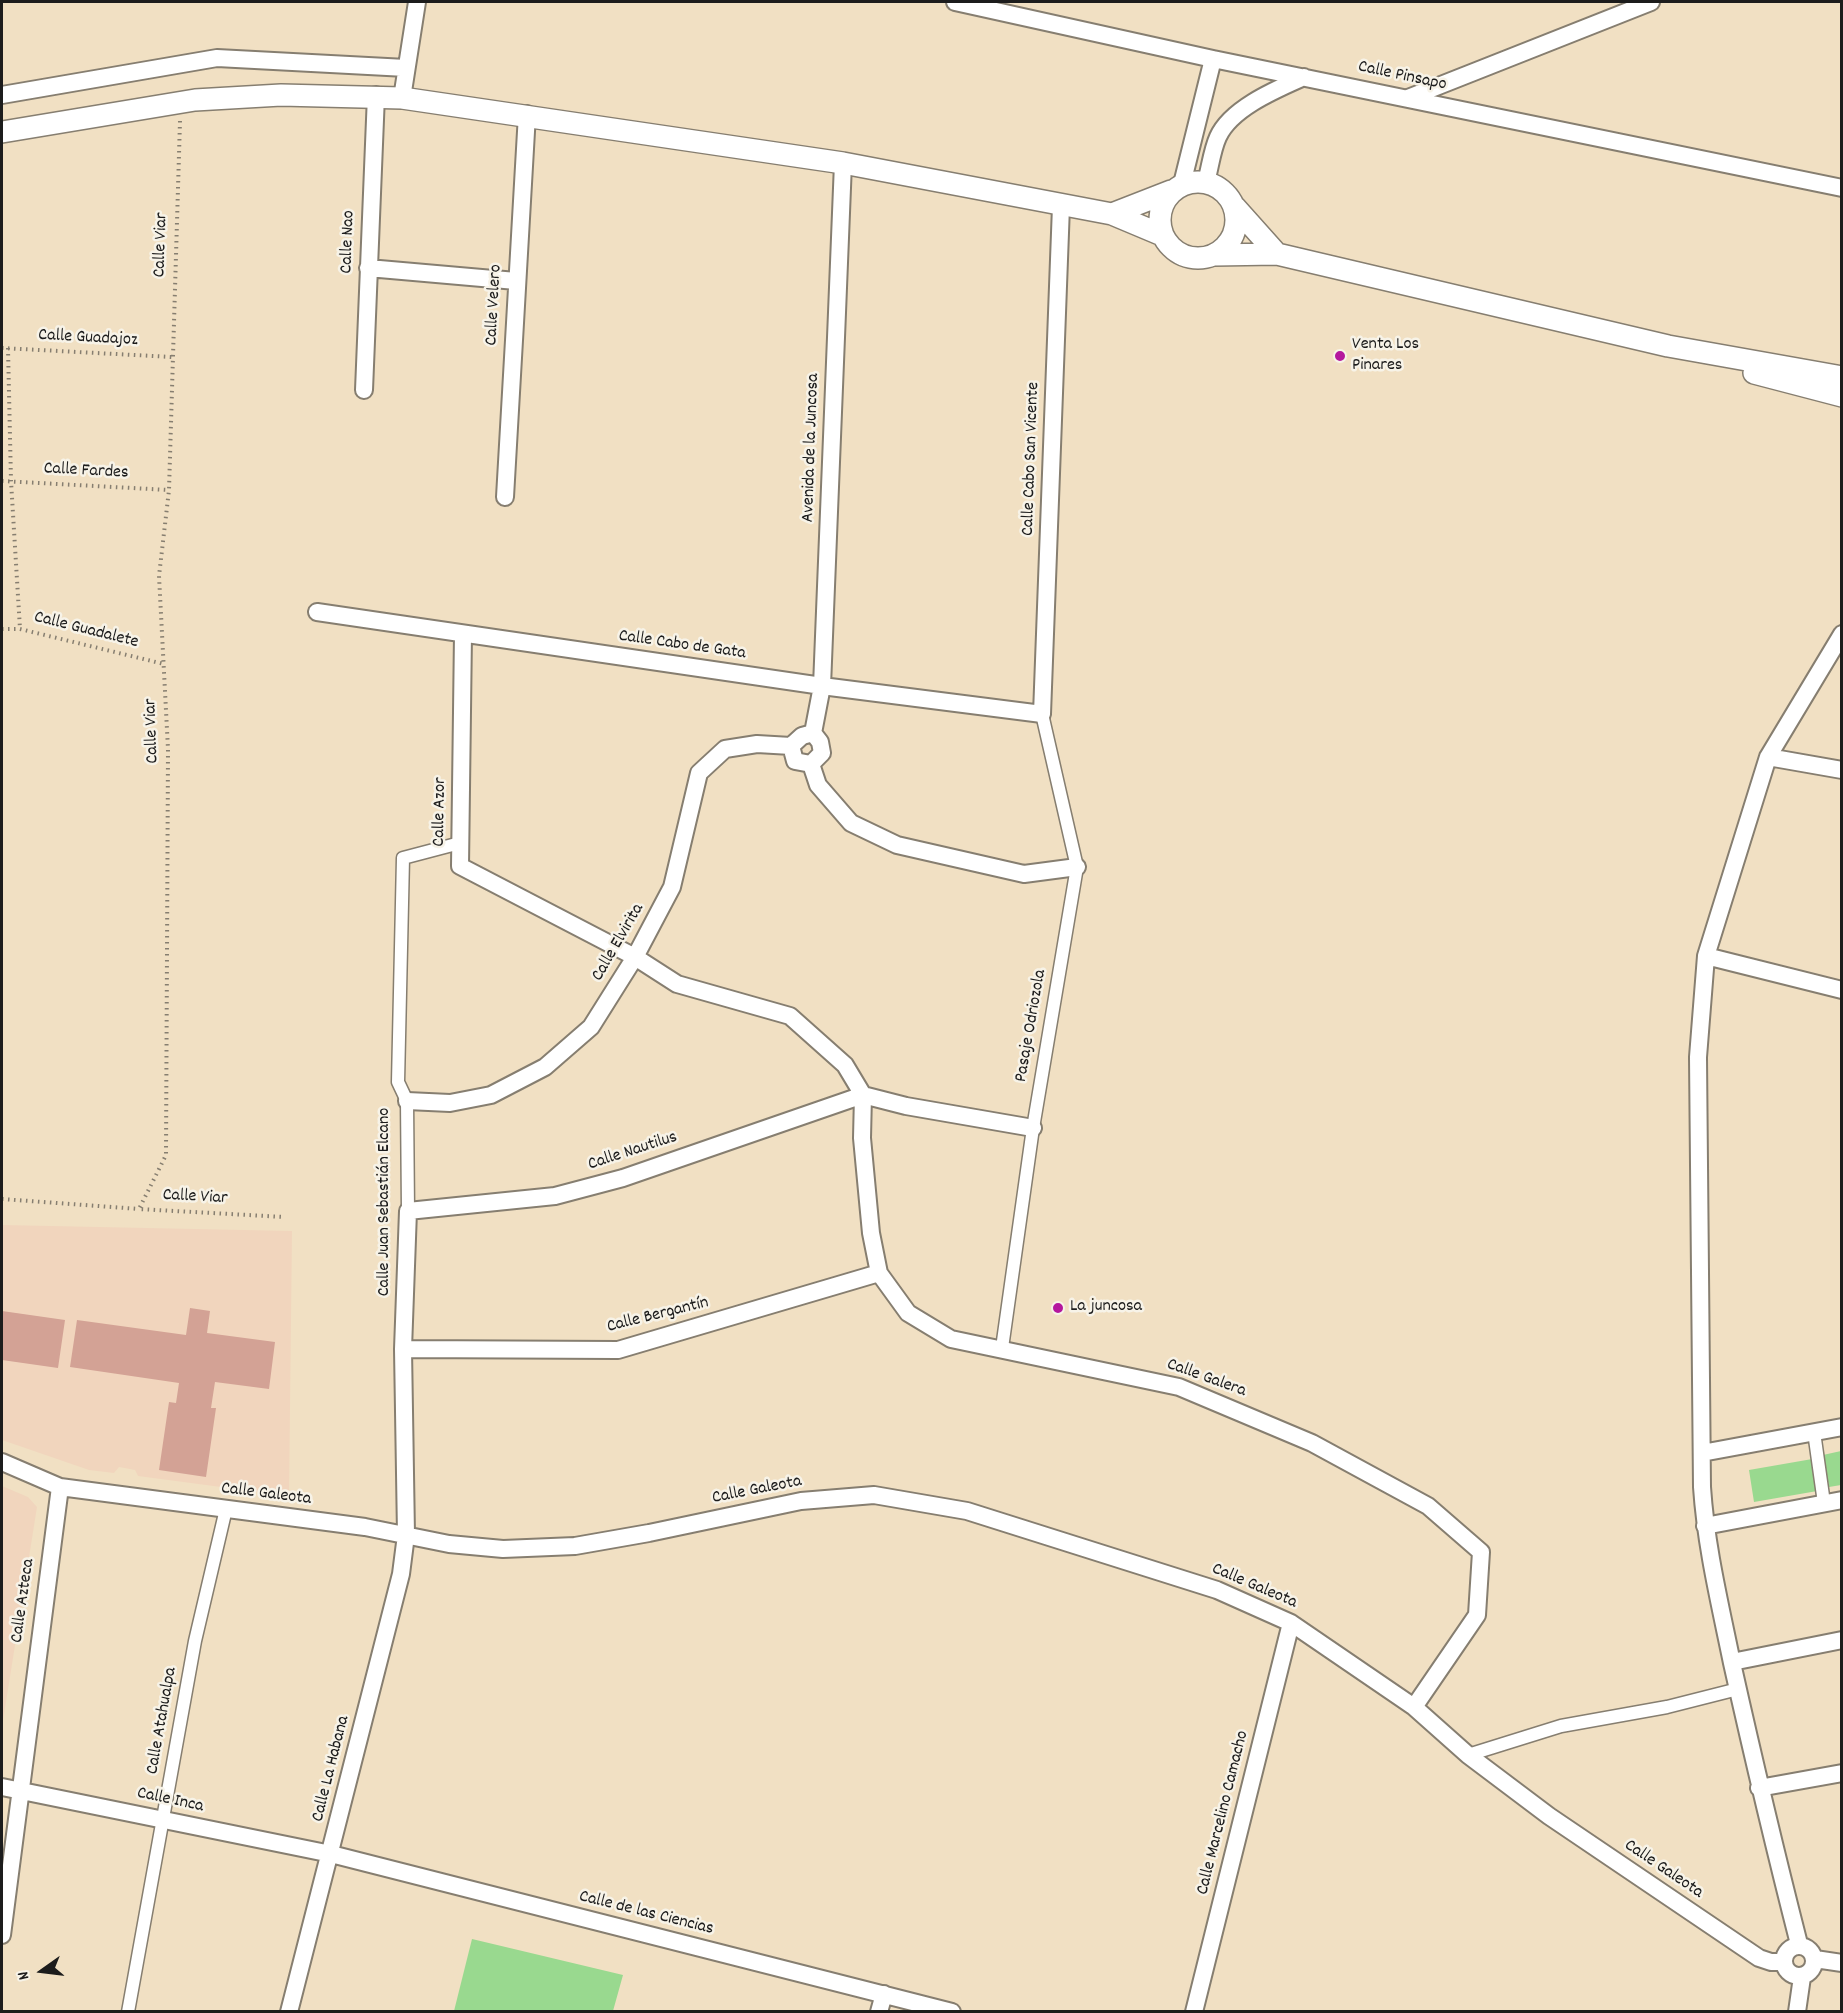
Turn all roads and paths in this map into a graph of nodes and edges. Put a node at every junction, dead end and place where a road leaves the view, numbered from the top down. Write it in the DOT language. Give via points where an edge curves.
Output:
graph roads {
  1 [pos="417,2"];
  2 [pos="955,2"];
  3 [pos="1652,2"];
  4 [pos="1213,59"];
  5 [pos="406,68"];
  6 [pos="1304,77"];
  7 [pos="2,95"];
  8 [pos="376,95"];
  9 [pos="402,98"];
  10 [pos="1407,99"];
  11 [pos="181,102"];
  12 [pos="526,114"];
  13 [pos="2,132"];
  14 [pos="843,163"];
  15 [pos="1206,182"];
  16 [pos="1177,188"];
  17 [pos="1842,188"];
  18 [pos="1061,206"];
  19 [pos="1235,207"];
  20 [pos="1112,214"];
  21 [pos="1162,235"];
  22 [pos="1277,254"];
  23 [pos="1214,255"];
  24 [pos="368,268"];
  25 [pos="516,281"];
  26 [pos="1668,346"];
  27 [pos="2,348"];
  28 [pos="8,348"];
  29 [pos="172,357"];
  30 [pos="1842,377"];
  31 [pos="364,390"];
  32 [pos="1842,396"];
  33 [pos="2,481"];
  34 [pos="11,481"];
  35 [pos="169,490"];
  36 [pos="505,497"];
  37 [pos="317,612"];
  38 [pos="2,629"];
  39 [pos="20,629"];
  40 [pos="463,634"];
  41 [pos="1842,634"];
  42 [pos="164,664"];
  43 [pos="822,686"];
  44 [pos="1042,714"];
  45 [pos="813,733"];
  46 [pos="791,746"];
  47 [pos="1768,757"];
  48 [pos="811,764"];
  49 [pos="1842,770"];
  50 [pos="460,843"];
  51 [pos="1077,867"];
  52 [pos="1706,956"];
  53 [pos="635,957"];
  54 [pos="1842,990"];
  55 [pos="862,1095"];
  56 [pos="407,1101"];
  57 [pos="1033,1128"];
  58 [pos="2,1199"];
  59 [pos="139,1209"];
  60 [pos="408,1210"];
  61 [pos="284,1217"];
  62 [pos="879,1273"];
  63 [pos="1002,1348"];
  64 [pos="403,1349"];
  65 [pos="1842,1427"];
  66 [pos="1815,1432"];
  67 [pos="1702,1453"];
  68 [pos="2,1462"];
  69 [pos="60,1487"];
  70 [pos="1842,1500"];
  71 [pos="1824,1503"];
  72 [pos="226,1509"];
  73 [pos="1705,1526"];
  74 [pos="406,1535"];
  75 [pos="1292,1623"];
  76 [pos="1842,1640"];
  77 [pos="1732,1662"];
  78 [pos="1738,1689"];
  79 [pos="1414,1707"];
  80 [pos="1468,1755"];
  81 [pos="1842,1773"];
  82 [pos="2,1787"];
  83 [pos="1759,1788"];
  84 [pos="18,1790"];
  85 [pos="164,1819"];
  86 [pos="331,1854"];
  87 [pos="2,1935"];
  88 [pos="1799,1944"];
  89 [pos="1828,1960"];
  90 [pos="1783,1962"];
  91 [pos="1802,1977"];
  92 [pos="884,1994"];
  93 [pos="128,2012"];
  94 [pos="289,2012"];
  95 [pos="879,2012"];
  96 [pos="952,2012"];
  97 [pos="1194,2012"];
  98 [pos="1797,2012"];
  1 -- 5 [label="street"];
  2 -- 4 [label="street, Calle Pinsapo"];
  3 -- 10 [label="street"];
  4 -- 6 [label="street, Calle Pinsapo"];
  4 -- 16 [label="street"];
  5 -- 7 [label="street" via="217,58"];
  5 -- 9 [label="street"];
  6 -- 10 [label="street, Calle Pinsapo"];
  6 -- 15 [label="street" via="1245,107 1218,136"];
  8 -- 9 [label="street"];
  8 -- 11 [label="street" via="281,95"];
  8 -- 24 [label="street, Calle Nao"];
  9 -- 12 [label="street"];
  10 -- 17 [label="street, Calle Pinsapo"];
  11 -- 13 [label="street"];
  11 -- 29 [label="path, Calle Viar"];
  12 -- 14 [label="street"];
  12 -- 25 [label="street, Calle Velero"];
  14 -- 18 [label="street"];
  14 -- 43 [label="street, Avenida de la Juncosa"];
  15 -- 16 [label="street"];
  15 -- 19 [label="street" via="1218,186"];
  16 -- 20 [label="street"];
  16 -- 21 [label="street" via="1163,202"];
  18 -- 20 [label="street"];
  18 -- 44 [label="street, Calle Cabo San Vicente"];
  19 -- 22 [label="street"];
  19 -- 23 [label="street" via="1237,221 1232,238"];
  20 -- 21 [label="street"];
  21 -- 23 [label="street" via="1170,246 1191,258"];
  22 -- 23 [label="street"];
  22 -- 26 [label="street"];
  24 -- 25 [label="street"];
  24 -- 31 [label="street, Calle Nao"];
  25 -- 36 [label="street, Calle Velero"];
  26 -- 30 [label="street"];
  26 -- 32 [label="street"];
  27 -- 28 [label="path, Calle Guadajoz"];
  28 -- 29 [label="path, Calle Guadajoz"];
  28 -- 34 [label="path"];
  29 -- 35 [label="path, Calle Viar"];
  33 -- 34 [label="path, Calle Fardes"];
  34 -- 35 [label="path, Calle Fardes"];
  34 -- 39 [label="path"];
  35 -- 42 [label="path, Calle Viar" via="159,576"];
  37 -- 40 [label="street, Calle Cabo de Gata"];
  38 -- 39 [label="path, Calle Guadalete"];
  39 -- 42 [label="path, Calle Guadalete"];
  40 -- 43 [label="street, Calle Cabo de Gata"];
  40 -- 50 [label="street, Calle Azor"];
  41 -- 47 [label="street"];
  42 -- 59 [label="path, Calle Viar" via="168,749 166,1155"];
  43 -- 44 [label="street, Calle Cabo de Gata"];
  43 -- 45 [label="street, Avenida de la Juncosa"];
  44 -- 51 [label="street, Pasaje Odriozola"];
  45 -- 46 [label="street" via="802,736"];
  45 -- 48 [label="street" via="822,753"];
  46 -- 48 [label="street" via="795,761"];
  46 -- 53 [label="street, Calle Elvirita" via="758,744 725,749 699,773 672,886"];
  47 -- 49 [label="street"];
  47 -- 52 [label="street"];
  48 -- 51 [label="street" via="818,785 850,823 897,845 1024,874"];
  50 -- 53 [label="street, Calle Azor" via="460,866"];
  50 -- 56 [label="street, Calle Juan Sebastián Elcano" via="403,858 398,1082"];
  51 -- 57 [label="street, Pasaje Odriozola"];
  52 -- 54 [label="street"];
  52 -- 67 [label="street" via="1698,1057"];
  53 -- 55 [label="street" via="676,984 790,1016 844,1065"];
  53 -- 56 [label="street, Calle Elvirita" via="591,1027 545,1067 491,1095 450,1103"];
  55 -- 57 [label="street"];
  55 -- 60 [label="street, Calle Nautilus" via="623,1178 555,1196"];
  55 -- 62 [label="street, Calle Galera" via="863,1150"];
  56 -- 60 [label="street, Calle Juan Sebastián Elcano"];
  57 -- 63 [label="street, Pasaje Odriozola"];
  58 -- 59 [label="path"];
  59 -- 61 [label="path, Calle Viar"];
  60 -- 64 [label="street, Calle Juan Sebastián Elcano"];
  62 -- 63 [label="street, Calle Galera" via="909,1313 926,1324 951,1339"];
  62 -- 64 [label="street, Calle Bergantín" via="618,1350"];
  63 -- 79 [label="street, Calle Galera" via="1179,1387 1312,1443 1437,1513 1481,1552 1477,1615"];
  64 -- 74 [label="street, Calle Juan Sebastián Elcano"];
  65 -- 66 [label="street"];
  66 -- 67 [label="street"];
  66 -- 71 [label="street"];
  67 -- 73 [label="street"];
  68 -- 69 [label="street, Calle Galeota"];
  69 -- 72 [label="street, Calle Galeota"];
  69 -- 84 [label="street, Calle Azteca"];
  70 -- 71 [label="street"];
  71 -- 73 [label="street"];
  72 -- 74 [label="street, Calle Galeota"];
  72 -- 85 [label="street, Calle Atahualpa" via="195,1641"];
  73 -- 77 [label="street"];
  74 -- 75 [label="street, Calle Galeota" via="503,1549 575,1546 801,1501 874,1495 967,1511 1217,1590"];
  74 -- 86 [label="street, Calle La Habana" via="401,1574"];
  75 -- 79 [label="street, Calle Galeota"];
  75 -- 97 [label="street, Calle Marcelino Camacho"];
  76 -- 77 [label="street"];
  77 -- 78 [label="street"];
  78 -- 80 [label="street" via="1667,1707 1561,1726"];
  78 -- 83 [label="street"];
  79 -- 80 [label="street, Calle Galeota"];
  80 -- 90 [label="street, Calle Galeota" via="1549,1816 1759,1958"];
  81 -- 83 [label="street"];
  82 -- 84 [label="street, Calle Inca"];
  83 -- 88 [label="street"];
  84 -- 85 [label="street, Calle Inca"];
  84 -- 87 [label="street, Calle Azteca"];
  85 -- 86 [label="street, Calle Inca"];
  85 -- 93 [label="street, Calle Atahualpa"];
  86 -- 92 [label="street, Calle de las Ciencias"];
  86 -- 94 [label="street, Calle La Habana"];
  88 -- 89 [label="street"];
  88 -- 90 [label="street" via="1789,1948"];
  89 -- 91 [label="street"];
  90 -- 91 [label="street" via="1789,1975"];
  91 -- 98 [label="street"];
  92 -- 95 [label="street"];
  92 -- 96 [label="street, Calle de las Ciencias"];
}
